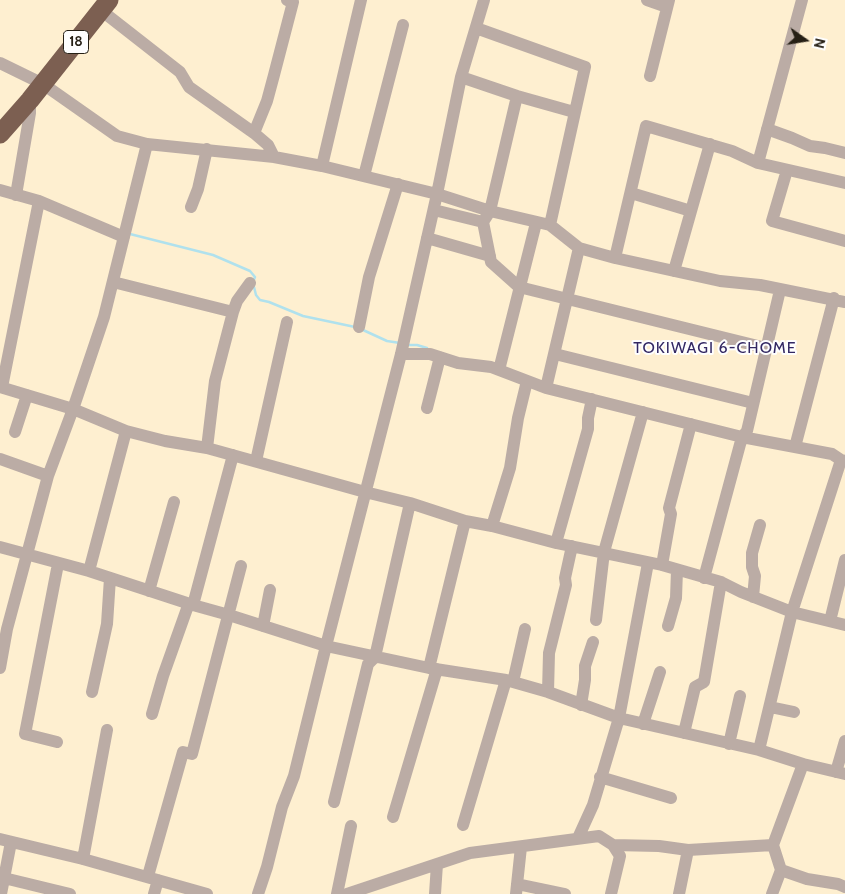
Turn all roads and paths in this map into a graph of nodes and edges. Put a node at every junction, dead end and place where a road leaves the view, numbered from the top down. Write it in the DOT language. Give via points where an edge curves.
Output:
graph roads {
  1 [pos="287,0"];
  2 [pos="361,0"];
  3 [pos="484,0"];
  4 [pos="647,0"];
  5 [pos="802,0"];
  6 [pos="668,3"];
  7 [pos="105,6"];
  8 [pos="403,26"];
  9 [pos="476,28"];
  10 [pos="0,63"];
  11 [pos="460,76"];
  12 [pos="650,76"];
  13 [pos="43,84"];
  14 [pos="517,96"];
  15 [pos="30,100"];
  16 [pos="574,112"];
  17 [pos="767,130"];
  18 [pos="254,133"];
  19 [pos="0,134"];
  20 [pos="147,144"];
  21 [pos="710,144"];
  22 [pos="207,149"];
  23 [pos="845,153"];
  24 [pos="274,157"];
  25 [pos="758,163"];
  26 [pos="322,166"];
  27 [pos="787,170"];
  28 [pos="364,176"];
  29 [pos="845,183"];
  30 [pos="398,184"];
  31 [pos="0,190"];
  32 [pos="631,193"];
  33 [pos="16,194"];
  34 [pos="437,194"];
  35 [pos="39,201"];
  36 [pos="191,207"];
  37 [pos="434,210"];
  38 [pos="691,211"];
  39 [pos="486,217"];
  40 [pos="536,223"];
  41 [pos="550,225"];
  42 [pos="124,237"];
  43 [pos="427,238"];
  44 [pos="845,241"];
  45 [pos="579,248"];
  46 [pos="490,256"];
  47 [pos="615,258"];
  48 [pos="674,271"];
  49 [pos="113,282"];
  50 [pos="250,283"];
  51 [pos="519,287"];
  52 [pos="780,290"];
  53 [pos="567,300"];
  54 [pos="839,300"];
  55 [pos="233,312"];
  56 [pos="287,322"];
  57 [pos="360,327"];
  58 [pos="766,348"];
  59 [pos="401,354"];
  60 [pos="555,354"];
  61 [pos="440,357"];
  62 [pos="499,370"];
  63 [pos="527,381"];
  64 [pos="1,387"];
  65 [pos="546,388"];
  66 [pos="27,395"];
  67 [pos="592,399"];
  68 [pos="753,403"];
  69 [pos="427,408"];
  70 [pos="73,409"];
  71 [pos="643,412"];
  72 [pos="691,424"];
  73 [pos="15,432"];
  74 [pos="126,432"];
  75 [pos="742,437"];
  76 [pos="207,448"];
  77 [pos="795,448"];
  78 [pos="233,455"];
  79 [pos="0,459"];
  80 [pos="843,460"];
  81 [pos="256,461"];
  82 [pos="48,476"];
  83 [pos="365,492"];
  84 [pos="174,502"];
  85 [pos="410,503"];
  86 [pos="465,521"];
  87 [pos="760,525"];
  88 [pos="492,526"];
  89 [pos="556,542"];
  90 [pos="572,546"];
  91 [pos="0,547"];
  92 [pos="604,552"];
  93 [pos="28,554"];
  94 [pos="845,560"];
  95 [pos="648,563"];
  96 [pos="58,564"];
  97 [pos="662,565"];
  98 [pos="241,566"];
  99 [pos="677,570"];
  100 [pos="89,571"];
  101 [pos="110,578"];
  102 [pos="704,578"];
  103 [pos="721,582"];
  104 [pos="270,590"];
  105 [pos="149,591"];
  106 [pos="753,597"];
  107 [pos="191,604"];
  108 [pos="792,612"];
  109 [pos="229,615"];
  110 [pos="596,620"];
  111 [pos="830,621"];
  112 [pos="845,625"];
  113 [pos="263,626"];
  114 [pos="668,626"];
  115 [pos="3,628"];
  116 [pos="525,629"];
  117 [pos="593,642"];
  118 [pos="326,646"];
  119 [pos="375,657"];
  120 [pos="0,668"];
  121 [pos="433,669"];
  122 [pos="660,672"];
  123 [pos="509,681"];
  124 [pos="92,692"];
  125 [pos="548,692"];
  126 [pos="740,696"];
  127 [pos="581,705"];
  128 [pos="770,707"];
  129 [pos="794,712"];
  130 [pos="152,714"];
  131 [pos="619,718"];
  132 [pos="643,724"];
  133 [pos="107,730"];
  134 [pos="684,734"];
  135 [pos="845,741"];
  136 [pos="57,742"];
  137 [pos="729,744"];
  138 [pos="760,750"];
  139 [pos="804,764"];
  140 [pos="841,773"];
  141 [pos="600,777"];
  142 [pos="671,798"];
  143 [pos="334,802"];
  144 [pos="393,817"];
  145 [pos="351,826"];
  146 [pos="464,826"];
  147 [pos="578,838"];
  148 [pos="6,840"];
  149 [pos="613,845"];
  150 [pos="772,845"];
  151 [pos="521,847"];
  152 [pos="688,850"];
  153 [pos="83,859"];
  154 [pos="437,864"];
  155 [pos="781,870"];
  156 [pos="4,878"];
  157 [pos="153,878"];
  158 [pos="845,887"];
  159 [pos="516,889"];
  160 [pos="1,894"];
  161 [pos="70,894"];
  162 [pos="154,894"];
  163 [pos="207,894"];
  164 [pos="258,894"];
  165 [pos="337,894"];
  166 [pos="346,894"];
  167 [pos="435,894"];
  168 [pos="565,894"];
  169 [pos="611,894"];
  170 [pos="679,894"];
  171 [pos="772,894"];
  1 -- 18 [label="street" via="293,2 267,101"];
  2 -- 26 [label="street"];
  3 -- 9 [label="street"];
  4 -- 6 [label="street"];
  5 -- 17 [label="street"];
  6 -- 12 [label="street"];
  7 -- 13 [label="highway, 18"];
  7 -- 18 [label="street" via="180,72 189,87"];
  8 -- 28 [label="street"];
  9 -- 11 [label="street"];
  9 -- 16 [label="street" via="585,67"];
  10 -- 13 [label="street"];
  11 -- 14 [label="street"];
  11 -- 34 [label="street"];
  13 -- 15 [label="highway, 18"];
  13 -- 20 [label="street" via="117,136"];
  14 -- 16 [label="street"];
  14 -- 39 [label="street"];
  15 -- 19 [label="highway, 18"];
  15 -- 33 [label="street"];
  16 -- 41 [label="street"];
  17 -- 23 [label="street" via="810,146"];
  17 -- 25 [label="street"];
  18 -- 24 [label="street" via="268,145"];
  20 -- 22 [label="street"];
  20 -- 42 [label="street"];
  21 -- 25 [label="street" via="732,150"];
  21 -- 32 [label="street" via="646,126"];
  21 -- 38 [label="street"];
  22 -- 24 [label="street"];
  22 -- 36 [label="street"];
  24 -- 26 [label="street"];
  25 -- 27 [label="street"];
  26 -- 28 [label="street"];
  27 -- 29 [label="street"];
  27 -- 44 [label="street" via="772,220"];
  28 -- 30 [label="street"];
  30 -- 34 [label="street"];
  30 -- 57 [label="street" via="369,277"];
  31 -- 33 [label="street"];
  32 -- 38 [label="street"];
  32 -- 47 [label="street"];
  33 -- 35 [label="street"];
  34 -- 37 [label="street"];
  34 -- 39 [label="street"];
  35 -- 42 [label="street"];
  35 -- 64 [label="street"];
  37 -- 39 [label="street"];
  37 -- 43 [label="street"];
  38 -- 48 [label="street"];
  39 -- 40 [label="street"];
  39 -- 46 [label="street"];
  40 -- 41 [label="street"];
  40 -- 51 [label="street"];
  41 -- 45 [label="street"];
  42 -- 49 [label="street"];
  43 -- 46 [label="street"];
  43 -- 59 [label="street"];
  45 -- 47 [label="street"];
  45 -- 53 [label="street"];
  46 -- 51 [label="street" via="491,262"];
  47 -- 48 [label="street"];
  48 -- 52 [label="street" via="720,282"];
  49 -- 55 [label="street"];
  49 -- 70 [label="street"];
  50 -- 55 [label="street"];
  51 -- 53 [label="street"];
  51 -- 62 [label="street"];
  52 -- 54 [label="street"];
  52 -- 58 [label="street"];
  53 -- 58 [label="street"];
  53 -- 60 [label="street"];
  54 -- 77 [label="street"];
  55 -- 76 [label="street" via="215,381"];
  56 -- 81 [label="street"];
  58 -- 68 [label="street"];
  59 -- 61 [label="street"];
  59 -- 83 [label="street"];
  60 -- 65 [label="street"];
  60 -- 68 [label="street"];
  61 -- 62 [label="street"];
  61 -- 69 [label="street"];
  62 -- 63 [label="street"];
  63 -- 65 [label="street"];
  63 -- 88 [label="street" via="510,468"];
  64 -- 66 [label="street"];
  65 -- 67 [label="street"];
  66 -- 70 [label="street"];
  66 -- 73 [label="street"];
  67 -- 71 [label="street"];
  67 -- 89 [label="street" via="588,429"];
  68 -- 75 [label="street" via="747,431"];
  70 -- 74 [label="street"];
  70 -- 82 [label="street"];
  71 -- 72 [label="street"];
  71 -- 92 [label="street"];
  72 -- 75 [label="street"];
  72 -- 97 [label="street" via="669,508 671,514"];
  74 -- 76 [label="street"];
  74 -- 100 [label="street"];
  75 -- 77 [label="street"];
  75 -- 102 [label="street"];
  76 -- 78 [label="street"];
  77 -- 80 [label="street" via="832,454"];
  78 -- 81 [label="street"];
  78 -- 107 [label="street"];
  79 -- 82 [label="street"];
  80 -- 108 [label="street"];
  81 -- 83 [label="street"];
  82 -- 93 [label="street"];
  83 -- 85 [label="street"];
  83 -- 118 [label="street"];
  84 -- 105 [label="street"];
  85 -- 86 [label="street"];
  85 -- 119 [label="street"];
  86 -- 88 [label="street"];
  86 -- 121 [label="street"];
  87 -- 106 [label="street" via="752,553"];
  88 -- 89 [label="street"];
  89 -- 90 [label="street"];
  90 -- 92 [label="street"];
  90 -- 125 [label="street" via="549,653"];
  91 -- 93 [label="street"];
  92 -- 95 [label="street"];
  92 -- 110 [label="street"];
  93 -- 96 [label="street"];
  93 -- 115 [label="street"];
  94 -- 111 [label="street"];
  95 -- 97 [label="street"];
  95 -- 131 [label="street"];
  96 -- 100 [label="street"];
  96 -- 136 [label="street" via="25,734"];
  97 -- 99 [label="street"];
  98 -- 109 [label="street"];
  99 -- 102 [label="street"];
  99 -- 114 [label="street" via="676,598"];
  100 -- 101 [label="street"];
  101 -- 105 [label="street"];
  101 -- 124 [label="street" via="107,624"];
  102 -- 103 [label="street"];
  103 -- 106 [label="street"];
  103 -- 134 [label="street" via="704,682 695,687"];
  104 -- 113 [label="street"];
  105 -- 107 [label="street"];
  106 -- 108 [label="street"];
  107 -- 109 [label="street"];
  107 -- 130 [label="street"];
  108 -- 111 [label="street"];
  108 -- 128 [label="street"];
  109 -- 113 [label="street"];
  109 -- 157 [label="street" via="192,754 183,752"];
  111 -- 112 [label="street"];
  113 -- 118 [label="street"];
  115 -- 120 [label="street"];
  116 -- 123 [label="street"];
  117 -- 127 [label="street" via="585,666"];
  118 -- 119 [label="street"];
  118 -- 164 [label="street" via="294,776"];
  119 -- 121 [label="street"];
  119 -- 143 [label="street" via="368,664"];
  121 -- 123 [label="street"];
  121 -- 144 [label="street"];
  122 -- 132 [label="street"];
  123 -- 125 [label="street"];
  123 -- 146 [label="street"];
  125 -- 127 [label="street"];
  126 -- 137 [label="street"];
  127 -- 131 [label="street"];
  128 -- 129 [label="street"];
  128 -- 138 [label="street"];
  131 -- 132 [label="street"];
  131 -- 141 [label="street"];
  132 -- 134 [label="street"];
  133 -- 153 [label="street"];
  134 -- 137 [label="street"];
  135 -- 140 [label="street"];
  137 -- 138 [label="street"];
  138 -- 139 [label="street"];
  139 -- 140 [label="street"];
  139 -- 150 [label="street"];
  141 -- 142 [label="street"];
  141 -- 147 [label="street" via="593,805"];
  145 -- 165 [label="street"];
  147 -- 149 [label="street" via="599,836"];
  147 -- 151 [label="street"];
  148 -- 153 [label="street"];
  148 -- 156 [label="street"];
  149 -- 152 [label="street"];
  149 -- 169 [label="street" via="620,856"];
  150 -- 152 [label="street"];
  150 -- 155 [label="street"];
  151 -- 154 [label="street" via="470,853"];
  151 -- 159 [label="street"];
  152 -- 170 [label="street"];
  153 -- 157 [label="street"];
  154 -- 166 [label="street"];
  154 -- 167 [label="street"];
  155 -- 158 [label="street"];
  155 -- 171 [label="street"];
  156 -- 160 [label="street"];
  156 -- 161 [label="street"];
  157 -- 162 [label="street"];
  157 -- 163 [label="street"];
  159 -- 168 [label="street"];
}
